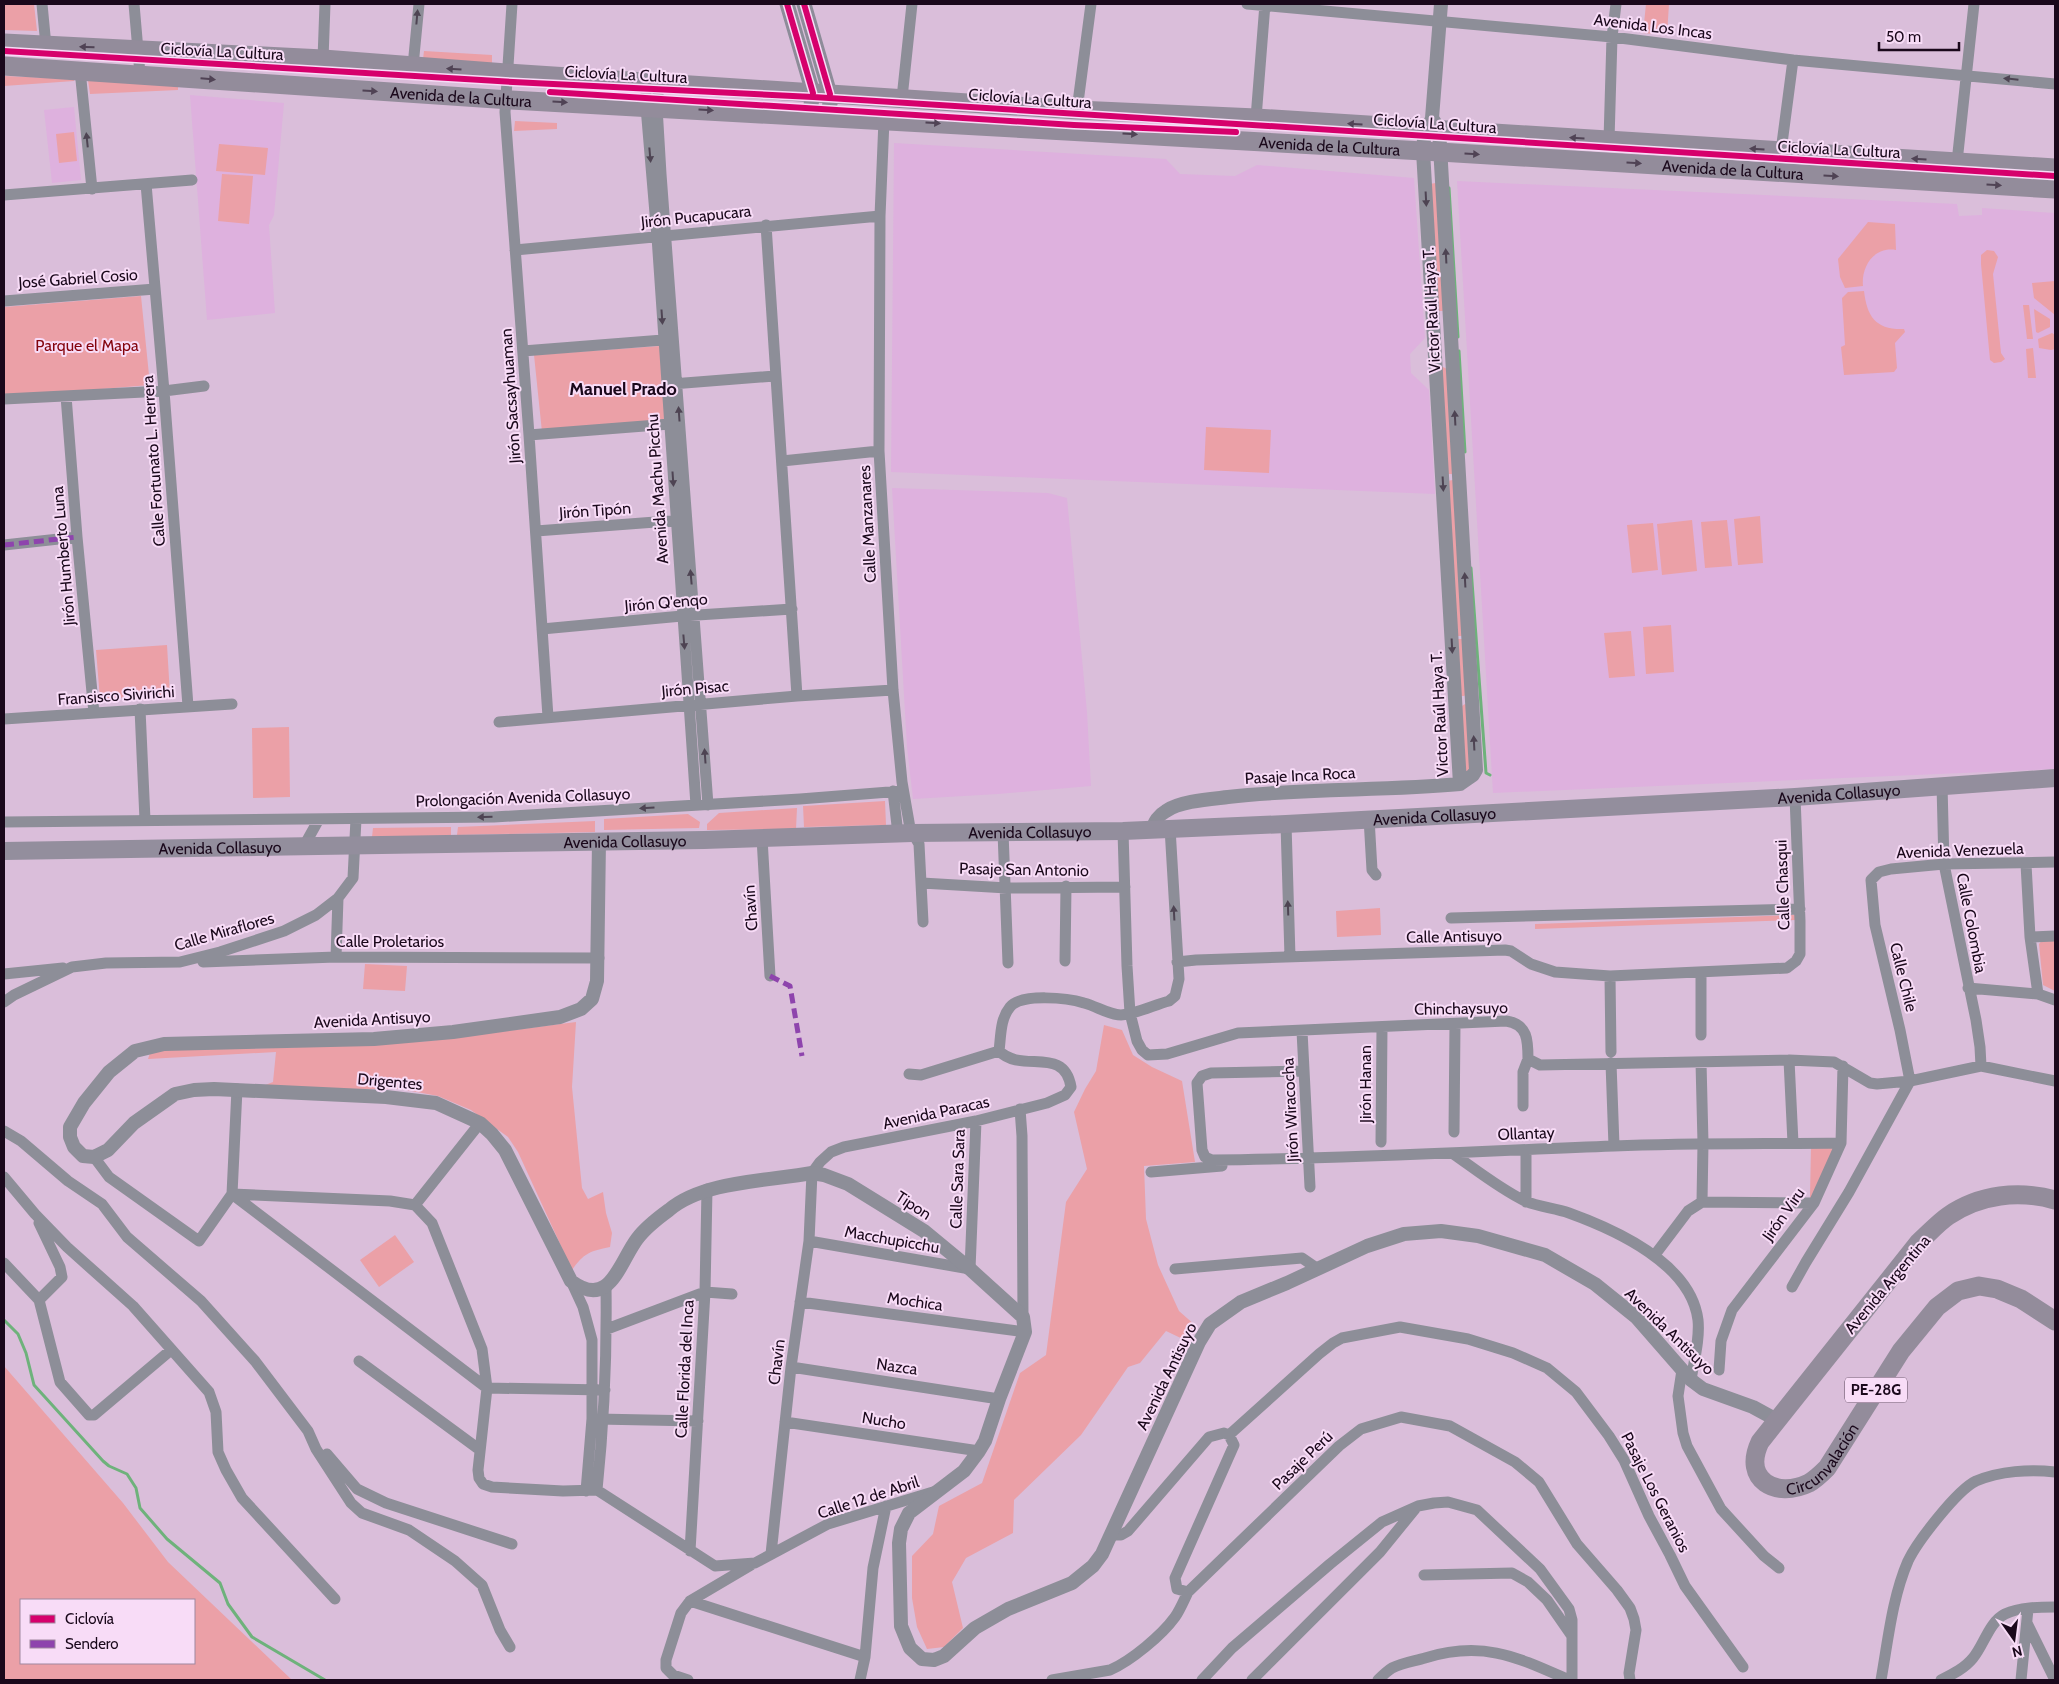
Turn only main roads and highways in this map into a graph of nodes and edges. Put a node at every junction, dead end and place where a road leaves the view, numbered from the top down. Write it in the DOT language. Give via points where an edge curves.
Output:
graph roads {
  1 [pos="787,4"];
  2 [pos="804,4"];
  3 [pos="4,43"];
  4 [pos="4,66"];
  5 [pos="822,93"];
  6 [pos="818,116"];
  7 [pos="2055,168"];
  8 [pos="2055,189"];
  9 [pos="2055,778"];
  10 [pos="4,851"];
  11 [pos="2055,1200"];
  12 [pos="2055,1321"];
  13 [pos="1777,1420"];
  1 -- 5 [label="main road"];
  2 -- 5 [label="main road"];
  5 -- 3 [label="highway, Avenida de la Cultura, one-way" via="413,66 138,41 46,46"];
  4 -- 6 [label="highway, Avenida de la Cultura, one-way"];
  5 -- 6 [label="main road"];
  7 -- 5 [label="highway, Avenida de la Cultura, one-way" via="1609,140 1432,125 1077,110"];
  6 -- 8 [label="highway, Avenida de la Cultura, one-way"];
  9 -- 10 [label="main road, Avenida Collasuyo" via="1795,797 1123,831"];
  11 -- 13 [label="highway, Avenida Argentina / PE-28G" via="2008,1194 1977,1201 1948,1216 1919,1242"];
  12 -- 13 [label="highway, Circunvalación / PE-28G" via="2022,1298 1997,1289 1979,1286 1958,1291 1937,1307 1901,1351 1827,1468 1809,1483 1776,1488 1761,1480 1755,1469 1758,1447"];
}
